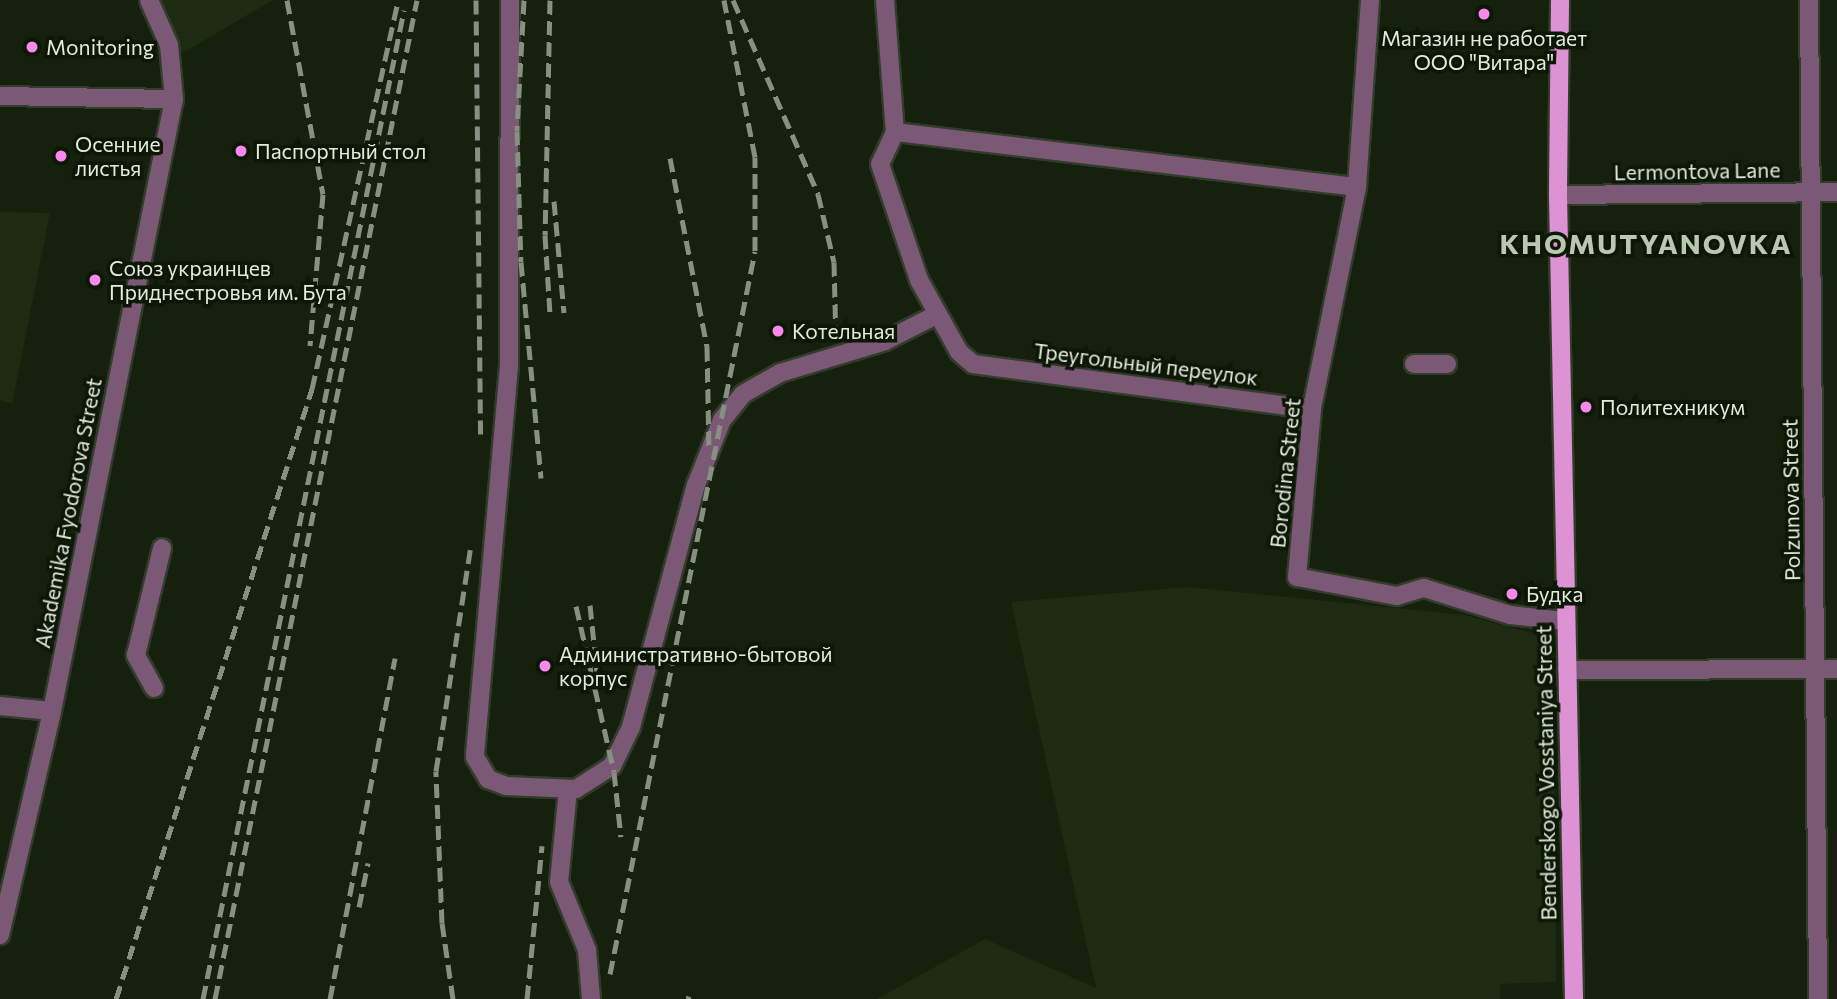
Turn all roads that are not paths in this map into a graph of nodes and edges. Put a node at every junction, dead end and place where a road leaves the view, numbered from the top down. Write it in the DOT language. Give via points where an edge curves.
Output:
graph roads {
  1 [pos="149,0"];
  2 [pos="510,0"];
  3 [pos="885,0"];
  4 [pos="1370,0"];
  5 [pos="1560,0"];
  6 [pos="1809,0"];
  7 [pos="0,96"];
  8 [pos="174,99"];
  9 [pos="895,132"];
  10 [pos="1357,187"];
  11 [pos="1810,192"];
  12 [pos="1837,192"];
  13 [pos="1558,195"];
  14 [pos="936,315"];
  15 [pos="1414,364"];
  16 [pos="1447,364"];
  17 [pos="1312,409"];
  18 [pos="162,548"];
  19 [pos="1564,621"];
  20 [pos="1567,670"];
  21 [pos="1815,670"];
  22 [pos="1837,670"];
  23 [pos="154,688"];
  24 [pos="0,706"];
  25 [pos="52,711"];
  26 [pos="568,789"];
  27 [pos="0,935"];
  28 [pos="591,999"];
  29 [pos="1574,999"];
  30 [pos="1818,999"];
  1 -- 8 [label="street, Akademika Fyodorova Street" via="169,45"];
  2 -- 26 [label="street" via="509,366 475,757 497,784"];
  3 -- 9 [label="street"];
  4 -- 10 [label="street, Borodina Street"];
  5 -- 13 [label="main road, Benderskogo Vosstaniya Street"];
  6 -- 11 [label="street, Polzunova Street"];
  7 -- 8 [label="street"];
  8 -- 25 [label="street, Akademika Fyodorova Street"];
  9 -- 10 [label="street"];
  9 -- 14 [label="street" via="880,164"];
  10 -- 17 [label="street, Borodina Street"];
  11 -- 12 [label="street, Lermontova Lane"];
  11 -- 13 [label="street, Lermontova Lane"];
  11 -- 21 [label="street, Polzunova Street"];
  13 -- 19 [label="main road, Benderskogo Vosstaniya Street"];
  14 -- 17 [label="street, Треугольный переулок" via="973,364"];
  14 -- 26 [label="street" via="885,341 768,377 734,404 696,485 626,744 603,777"];
  15 -- 16 [label="street"];
  17 -- 19 [label="street, Borodina Street" via="1297,577 1396,596 1424,588 1510,615"];
  18 -- 23 [label="street" via="136,655"];
  19 -- 20 [label="main road, Benderskogo Vosstaniya Street"];
  20 -- 21 [label="street"];
  20 -- 29 [label="main road, Benderskogo Vosstaniya Street"];
  21 -- 22 [label="street"];
  21 -- 30 [label="street, Polzunova Street"];
  24 -- 25 [label="street"];
  25 -- 27 [label="street, Akademika Fyodorova Street"];
  26 -- 28 [label="street" via="559,882 587,950"];
}
